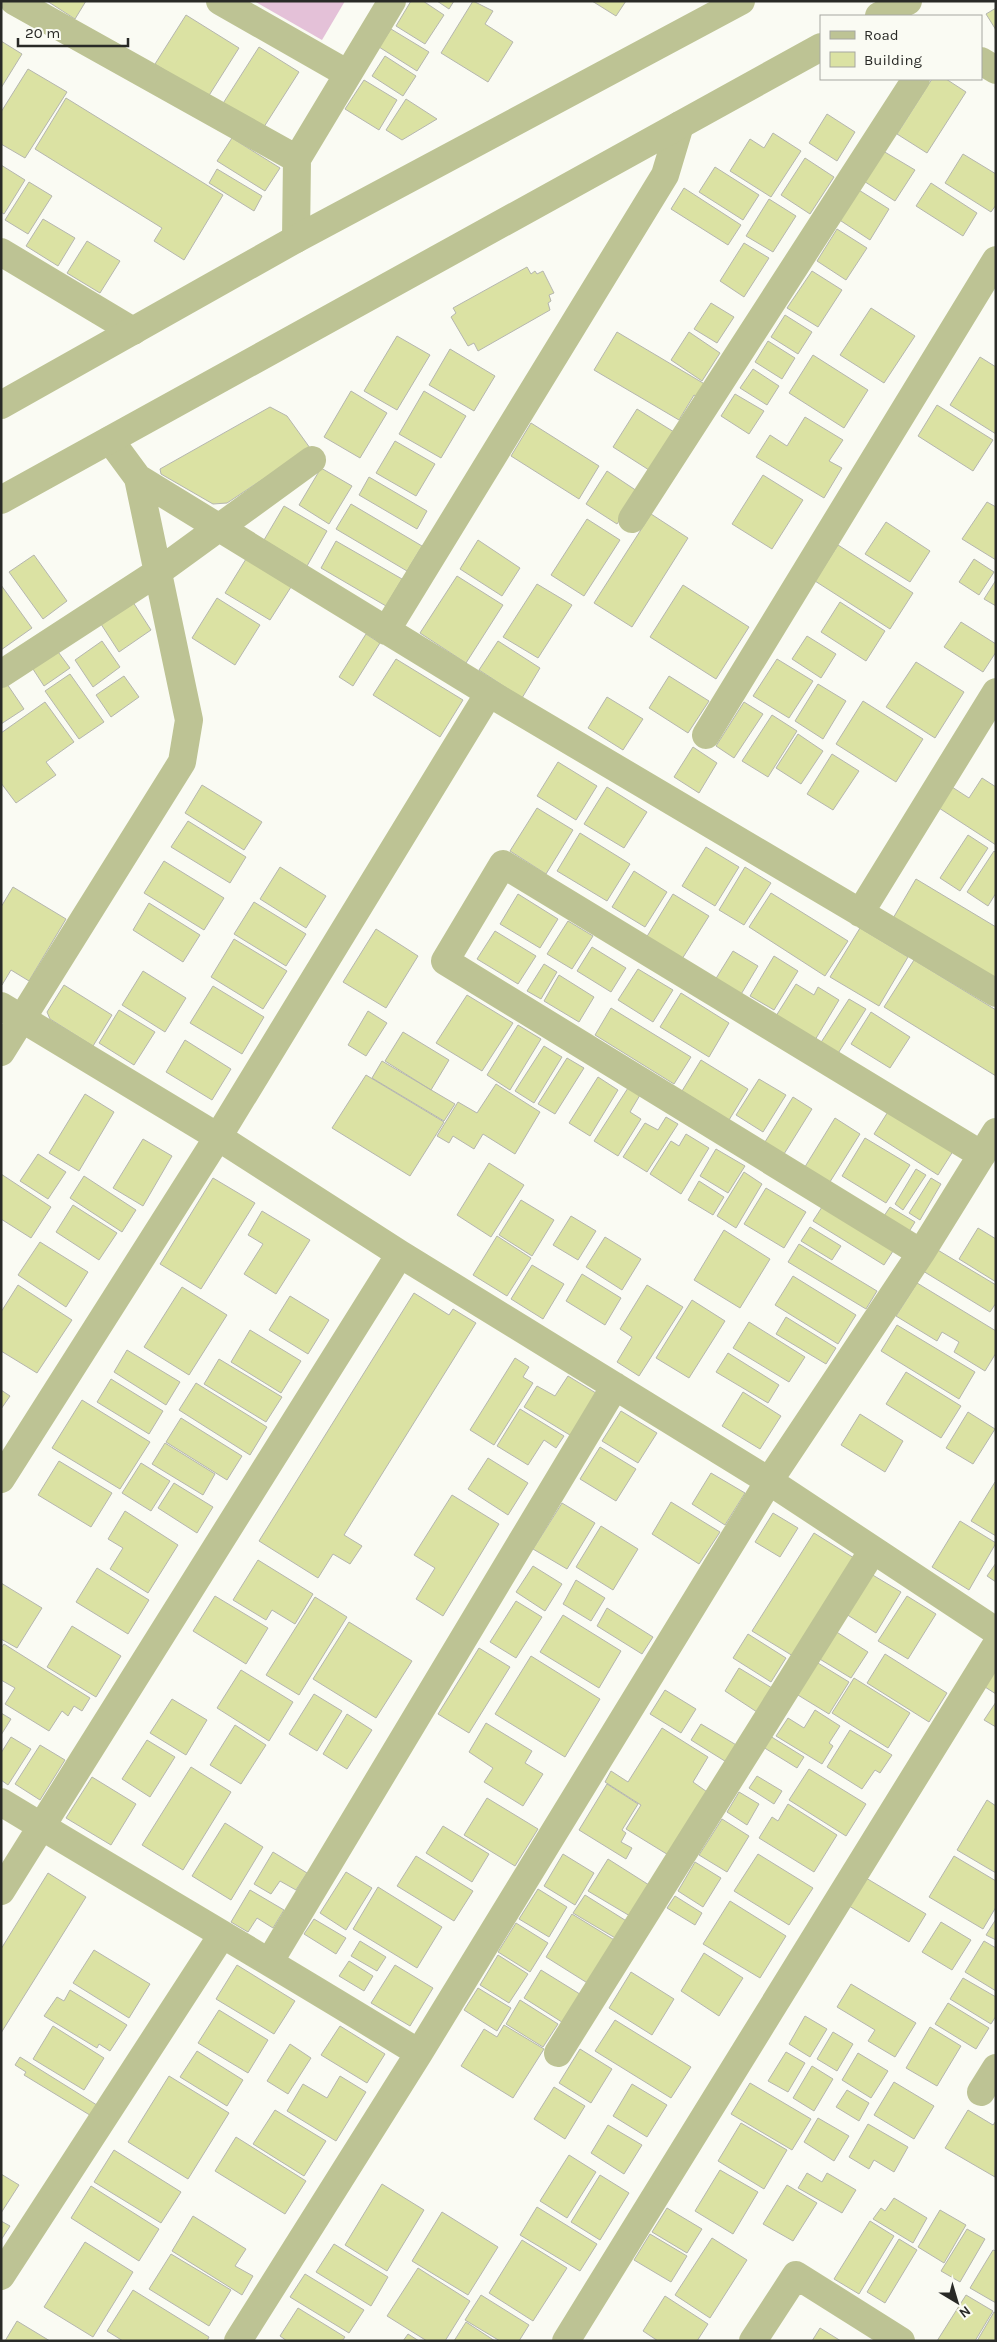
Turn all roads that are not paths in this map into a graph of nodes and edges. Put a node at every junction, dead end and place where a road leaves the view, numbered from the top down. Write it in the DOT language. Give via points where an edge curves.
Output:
graph roads {
  1 [pos="14,1"];
  2 [pos="220,1"];
  3 [pos="392,1"];
  4 [pos="741,1"];
  5 [pos="820,48"];
  6 [pos="982,62"];
  7 [pos="996,70"];
  8 [pos="348,74"];
  9 [pos="915,80"];
  10 [pos="680,125"];
  11 [pos="297,159"];
  12 [pos="296,240"];
  13 [pos="1,252"];
  14 [pos="996,260"];
  15 [pos="133,331"];
  16 [pos="1,405"];
  17 [pos="110,440"];
  18 [pos="312,460"];
  19 [pos="138,478"];
  20 [pos="1,500"];
  21 [pos="632,518"];
  22 [pos="218,528"];
  23 [pos="158,572"];
  24 [pos="386,631"];
  25 [pos="1,674"];
  26 [pos="996,692"];
  27 [pos="489,693"];
  28 [pos="706,735"];
  29 [pos="860,913"];
  30 [pos="996,993"];
  31 [pos="11,1013"];
  32 [pos="1,1052"];
  33 [pos="218,1137"];
  34 [pos="992,1140"];
  35 [pos="921,1253"];
  36 [pos="400,1254"];
  37 [pos="615,1386"];
  38 [pos="1,1478"];
  39 [pos="769,1481"];
  40 [pos="873,1550"];
  41 [pos="996,1631"];
  42 [pos="996,1645"];
  43 [pos="1,1802"];
  44 [pos="42,1826"];
  45 [pos="1,1891"];
  46 [pos="222,1935"];
  47 [pos="270,1961"];
  48 [pos="419,2053"];
  49 [pos="558,2053"];
  50 [pos="996,2068"];
  51 [pos="981,2092"];
  52 [pos="1,2276"];
  53 [pos="238,2341"];
  54 [pos="566,2341"];
  55 [pos="753,2341"];
  56 [pos="901,2341"];
  1 -- 11 [label="street"];
  2 -- 8 [label="street"];
  3 -- 8 [label="street"];
  4 -- 12 [label="street"];
  5 -- 10 [label="street"];
  6 -- 7 [label="street"];
  8 -- 11 [label="street"];
  9 -- 21 [label="street"];
  10 -- 17 [label="street"];
  10 -- 24 [label="street" via="665,175"];
  11 -- 12 [label="street"];
  12 -- 15 [label="street"];
  13 -- 15 [label="street"];
  14 -- 28 [label="street"];
  15 -- 16 [label="street"];
  17 -- 19 [label="street"];
  17 -- 20 [label="street"];
  18 -- 22 [label="street"];
  19 -- 22 [label="street"];
  19 -- 23 [label="street"];
  22 -- 23 [label="street"];
  22 -- 24 [label="street"];
  23 -- 25 [label="street"];
  23 -- 31 [label="street" via="189,720 182,762"];
  24 -- 27 [label="street"];
  26 -- 29 [label="street"];
  27 -- 29 [label="street"];
  27 -- 33 [label="street"];
  29 -- 30 [label="street"];
  31 -- 32 [label="street"];
  31 -- 33 [label="street"];
  33 -- 36 [label="street"];
  33 -- 38 [label="street"];
  34 -- 35 [label="street"];
  34 -- 35 [label="street" via="504,864 445,961"];
  35 -- 39 [label="street"];
  36 -- 37 [label="street"];
  36 -- 44 [label="street"];
  37 -- 39 [label="street"];
  37 -- 47 [label="street"];
  39 -- 40 [label="street"];
  39 -- 48 [label="street"];
  40 -- 41 [label="street"];
  40 -- 49 [label="street"];
  42 -- 54 [label="street"];
  43 -- 44 [label="street"];
  44 -- 45 [label="street"];
  44 -- 46 [label="street"];
  46 -- 47 [label="street"];
  46 -- 52 [label="street"];
  47 -- 48 [label="street"];
  48 -- 53 [label="street"];
  50 -- 51 [label="street"];
  55 -- 56 [label="street" via="796,2274"];
}
